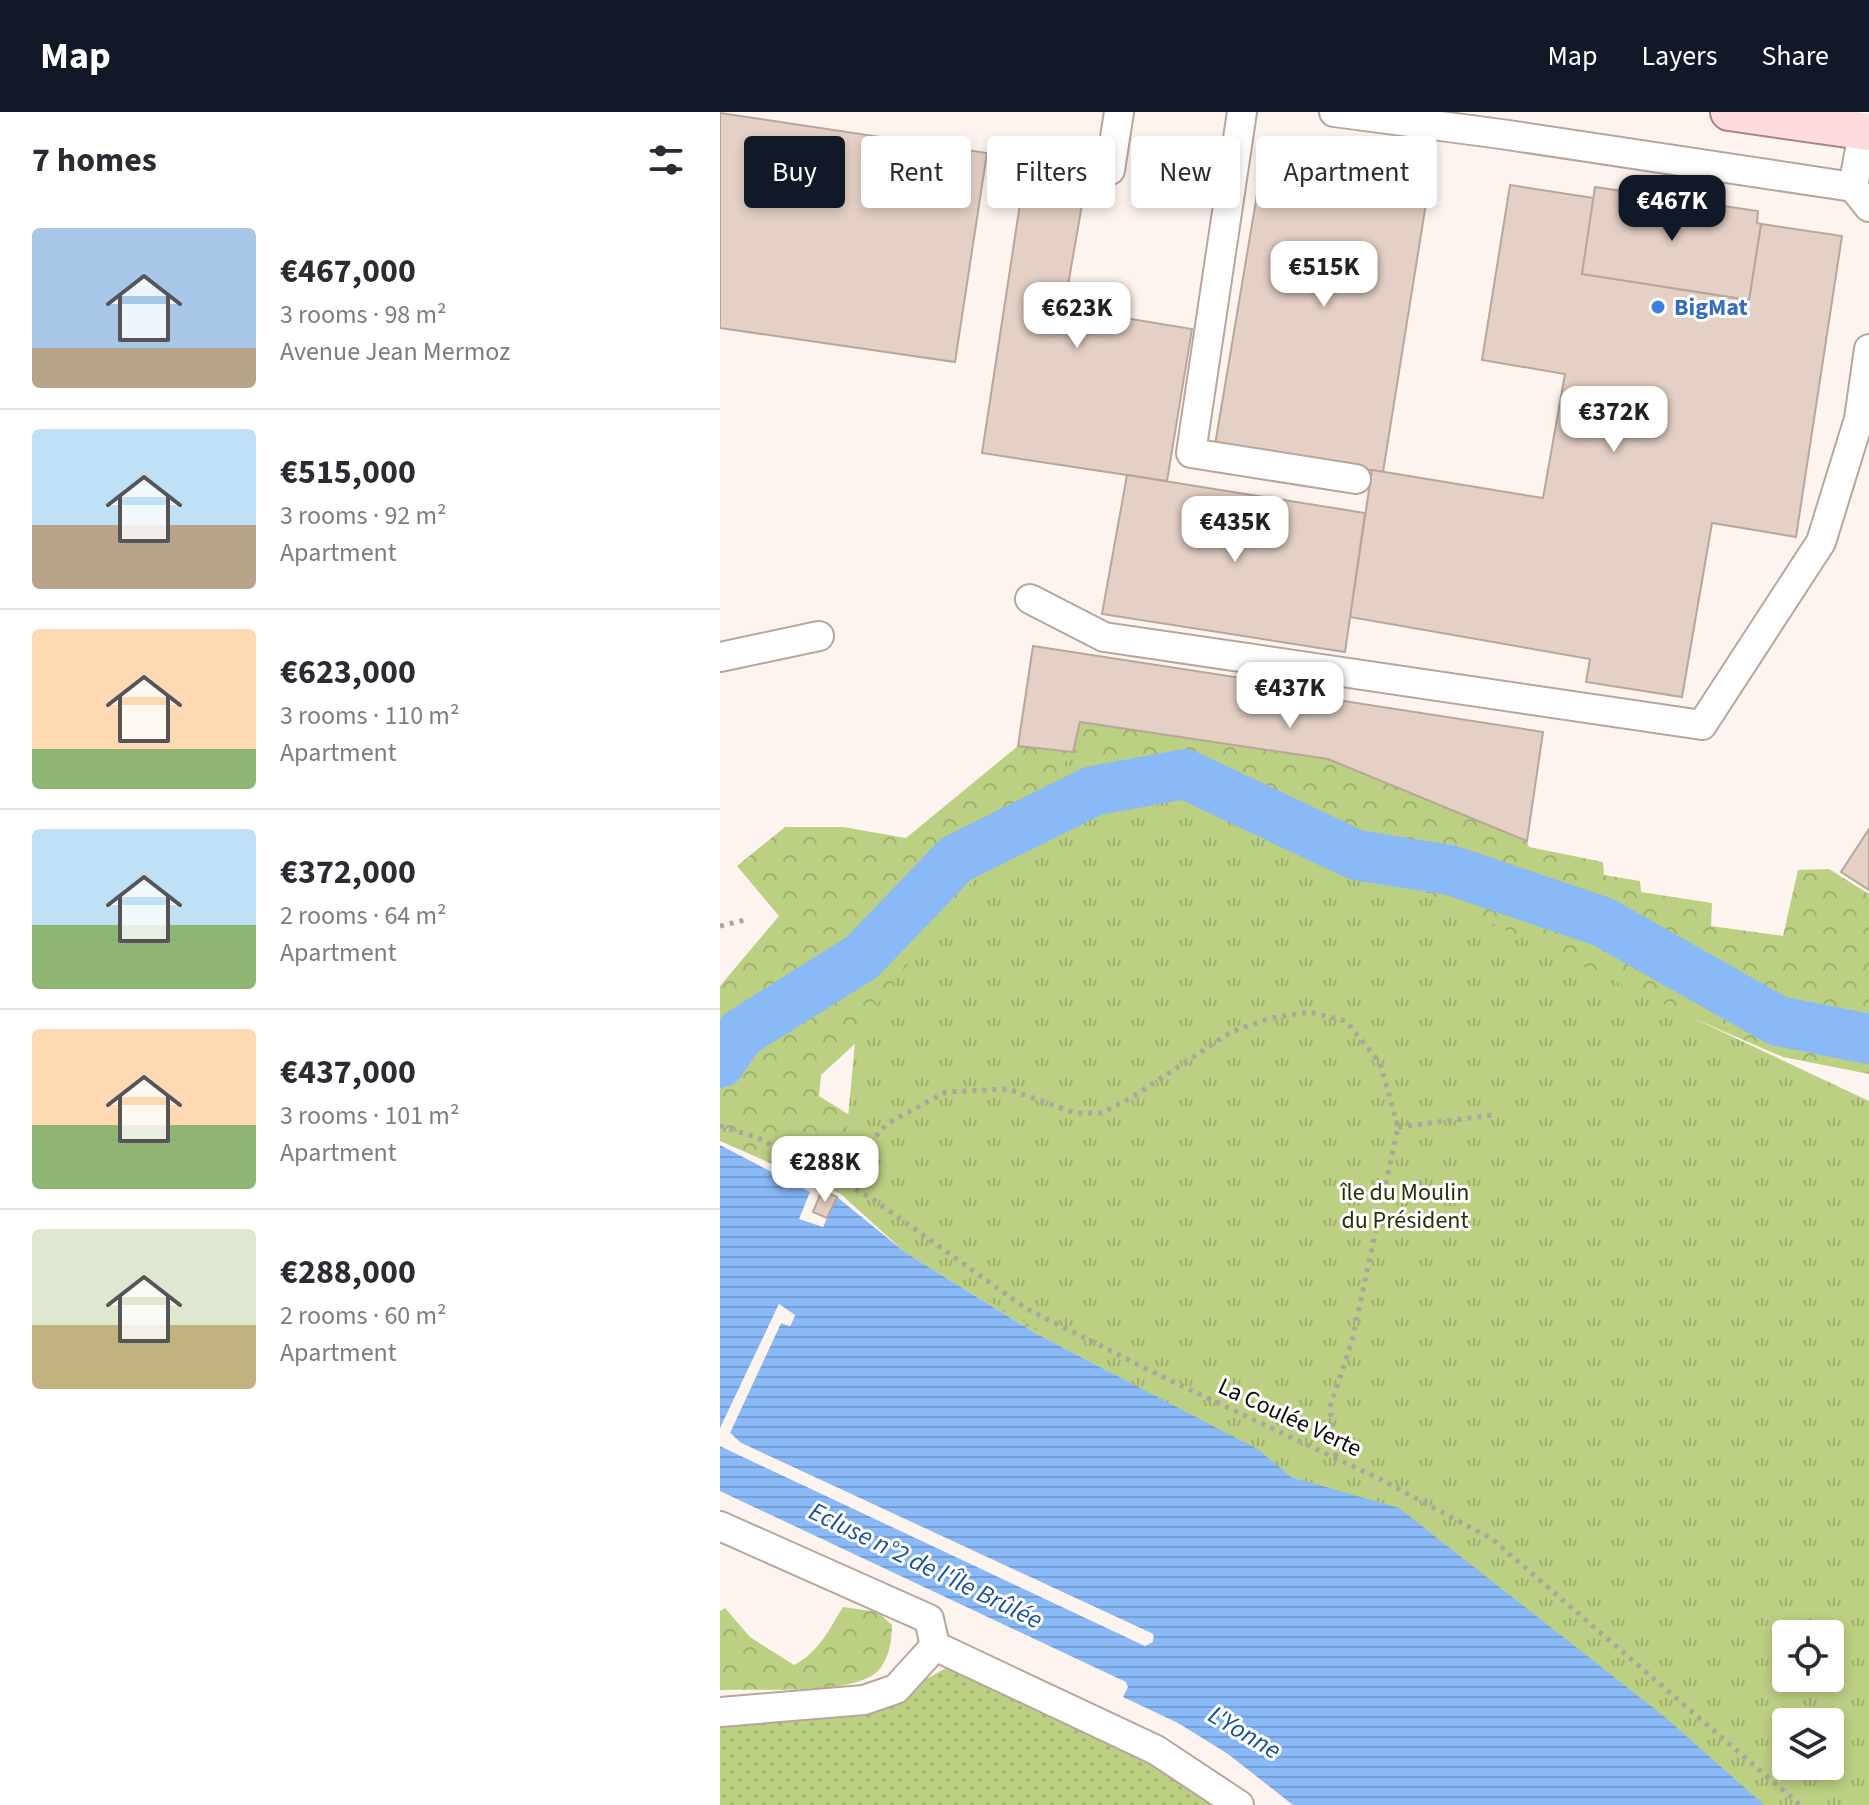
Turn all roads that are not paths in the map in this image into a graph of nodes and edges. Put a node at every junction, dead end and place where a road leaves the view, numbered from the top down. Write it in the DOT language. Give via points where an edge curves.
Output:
graph roads {
  1 [pos="1119,112"];
  2 [pos="1242,112"];
  3 [pos="1334,112"];
  4 [pos="1729,112"];
  5 [pos="1866,125"];
  6 [pos="1115,138"];
  7 [pos="1861,197"];
  8 [pos="1869,349"];
  9 [pos="1356,479"];
  10 [pos="1030,599"];
  11 [pos="819,636"];
  12 [pos="720,657"];
  13 [pos="720,1526"];
  14 [pos="935,1646"];
  15 [pos="720,1712"];
  16 [pos="1239,1805"];
  1 -- 6 [label="lane"];
  2 -- 9 [label="lane" via="1191,453"];
  3 -- 7 [label="lane" via="1478,130"];
  4 -- 5 [label="main road"];
  5 -- 7 [label="lane"];
  8 -- 10 [label="lane" via="1859,419 1821,542 1702,725 1104,637"];
  11 -- 12 [label="lane"];
  13 -- 14 [label="lane" via="929,1619"];
  14 -- 15 [label="lane" via="896,1689 864,1700"];
  14 -- 16 [label="lane" via="1156,1750"];
}
